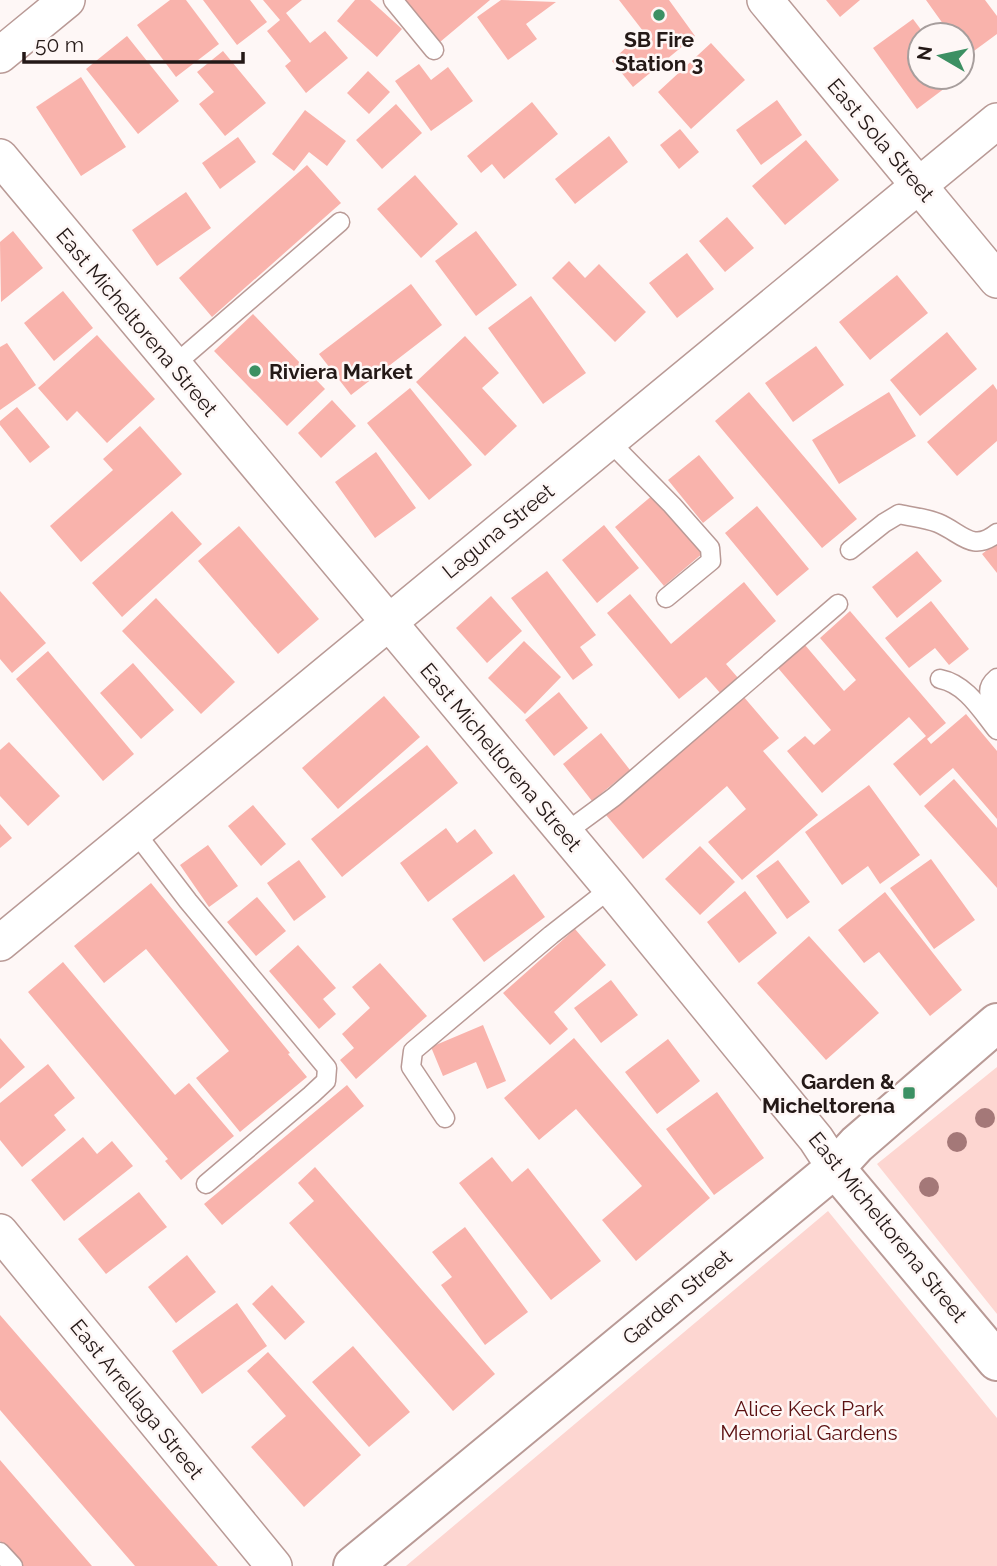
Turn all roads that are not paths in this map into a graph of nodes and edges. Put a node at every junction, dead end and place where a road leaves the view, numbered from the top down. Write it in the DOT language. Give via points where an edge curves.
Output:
graph roads {
  1 [pos="67,0"];
  2 [pos="393,0"];
  3 [pos="765,0"];
  4 [pos="434,50"];
  5 [pos="0,55"];
  6 [pos="997,121"];
  7 [pos="0,157"];
  8 [pos="919,186"];
  9 [pos="340,222"];
  10 [pos="997,280"];
  11 [pos="173,366"];
  12 [pos="608,440"];
  13 [pos="997,533"];
  14 [pos="850,550"];
  15 [pos="666,598"];
  16 [pos="838,604"];
  17 [pos="387,622"];
  18 [pos="940,678"];
  19 [pos="997,678"];
  20 [pos="997,708"];
  21 [pos="997,730"];
  22 [pos="135,832"];
  23 [pos="565,833"];
  24 [pos="611,888"];
  25 [pos="3,934"];
  26 [pos="997,1023"];
  27 [pos="445,1118"];
  28 [pos="835,1168"];
  29 [pos="206,1184"];
  30 [pos="0,1232"];
  31 [pos="997,1361"];
  32 [pos="0,1552"];
  33 [pos="12,1566"];
  34 [pos="274,1566"];
  35 [pos="353,1566"];
  1 -- 5 [label="street"];
  2 -- 4 [label="lane"];
  3 -- 8 [label="street, East Sola Street"];
  6 -- 8 [label="street, Laguna Street"];
  7 -- 11 [label="street, East Micheltorena Street"];
  8 -- 10 [label="street, East Sola Street"];
  8 -- 12 [label="street, Laguna Street"];
  9 -- 11 [label="lane"];
  11 -- 17 [label="street, East Micheltorena Street"];
  12 -- 15 [label="lane" via="710,548 711,561"];
  12 -- 17 [label="street, Laguna Street"];
  13 -- 14 [label="lane" via="974,542 936,522 899,514"];
  16 -- 23 [label="lane" via="614,797"];
  17 -- 22 [label="street, Laguna Street"];
  17 -- 23 [label="street, East Micheltorena Street"];
  18 -- 21 [label="lane" via="964,691"];
  19 -- 20 [label="lane" via="988,696"];
  22 -- 25 [label="street, Laguna Street"];
  22 -- 29 [label="lane" via="327,1068 326,1081"];
  23 -- 24 [label="street, East Micheltorena Street"];
  24 -- 27 [label="lane" via="413,1051 411,1066"];
  24 -- 28 [label="street, East Micheltorena Street"];
  26 -- 28 [label="street, Garden Street"];
  28 -- 31 [label="street, East Micheltorena Street"];
  28 -- 35 [label="street, Garden Street"];
  30 -- 34 [label="street, East Arrellaga Street"];
  32 -- 33 [label="lane"];
}
